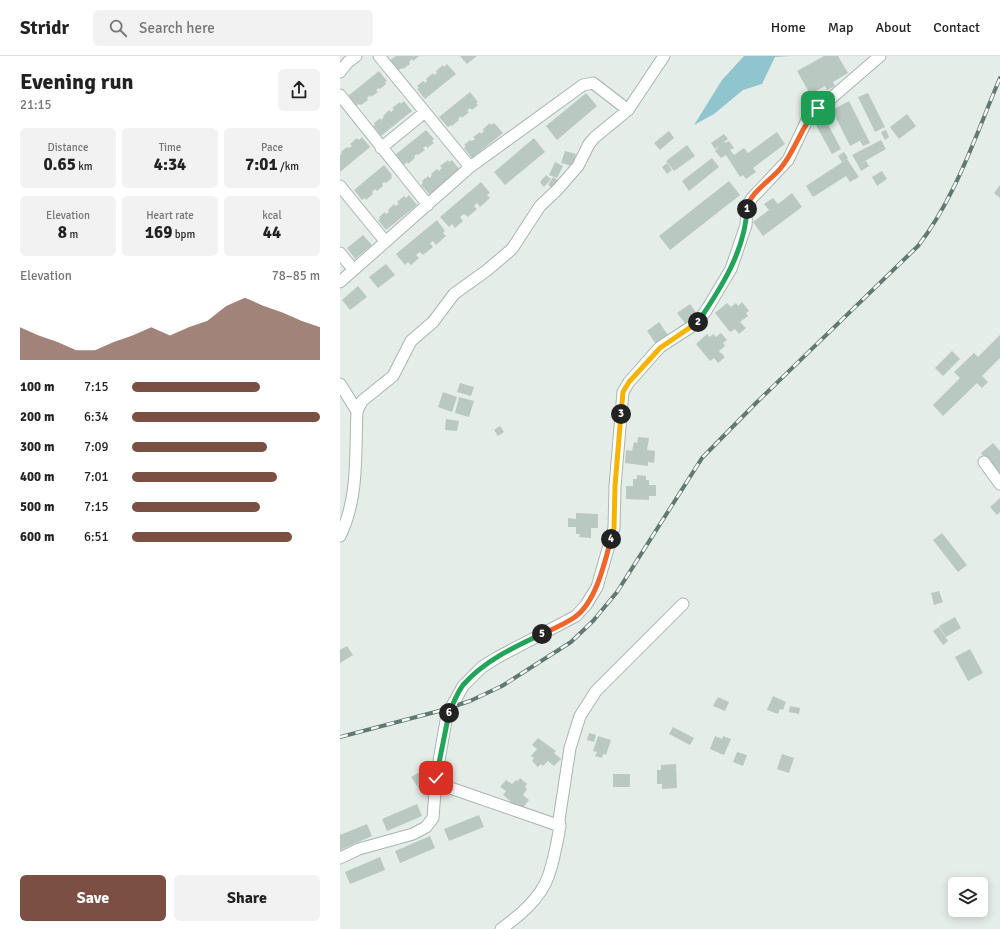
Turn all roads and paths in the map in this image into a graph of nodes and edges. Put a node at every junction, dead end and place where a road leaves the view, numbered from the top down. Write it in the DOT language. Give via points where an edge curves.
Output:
graph roads {
  1 [pos="379,56"];
  2 [pos="664,56"];
  3 [pos="880,56"];
  4 [pos="349,58"];
  5 [pos="340,72"];
  6 [pos="340,95"];
  7 [pos="628,110"];
  8 [pos="425,112"];
  9 [pos="381,148"];
  10 [pos="470,166"];
  11 [pos="340,186"];
  12 [pos="428,205"];
  13 [pos="385,241"];
  14 [pos="340,254"];
  15 [pos="353,269"];
  16 [pos="340,282"];
  17 [pos="340,384"];
  18 [pos="357,411"];
  19 [pos="984,462"];
  20 [pos="1000,484"];
  21 [pos="340,536"];
  22 [pos="683,604"];
  23 [pos="436,783"];
  24 [pos="560,826"];
  25 [pos="340,858"];
  26 [pos="501,929"];
  1 -- 8 [label="street"];
  2 -- 7 [label="street"];
  3 -- 23 [label="street" via="808,118 788,160 747,206 746,225 731,270 707,309 697,323 660,348 629,382 623,392 614,528 597,587 576,616 498,657 463,686 447,715"];
  4 -- 5 [label="street"];
  6 -- 9 [label="street"];
  7 -- 10 [label="street" via="593,83 583,85"];
  7 -- 18 [label="street" via="589,144 578,166 558,190 540,206 512,249 454,294 433,322 411,341 393,376 362,401"];
  8 -- 9 [label="street"];
  8 -- 10 [label="street"];
  9 -- 12 [label="street"];
  10 -- 12 [label="street"];
  11 -- 13 [label="street"];
  12 -- 13 [label="street"];
  13 -- 15 [label="street"];
  14 -- 15 [label="street"];
  15 -- 16 [label="street"];
  17 -- 18 [label="street"];
  18 -- 21 [label="street" via="353,495"];
  19 -- 20 [label="street"];
  22 -- 24 [label="street" via="596,691 580,716 570,748"];
  23 -- 24 [label="street"];
  23 -- 25 [label="street" via="433,818 426,827 413,834 359,849"];
  24 -- 26 [label="street" via="548,879 534,901"];
}
